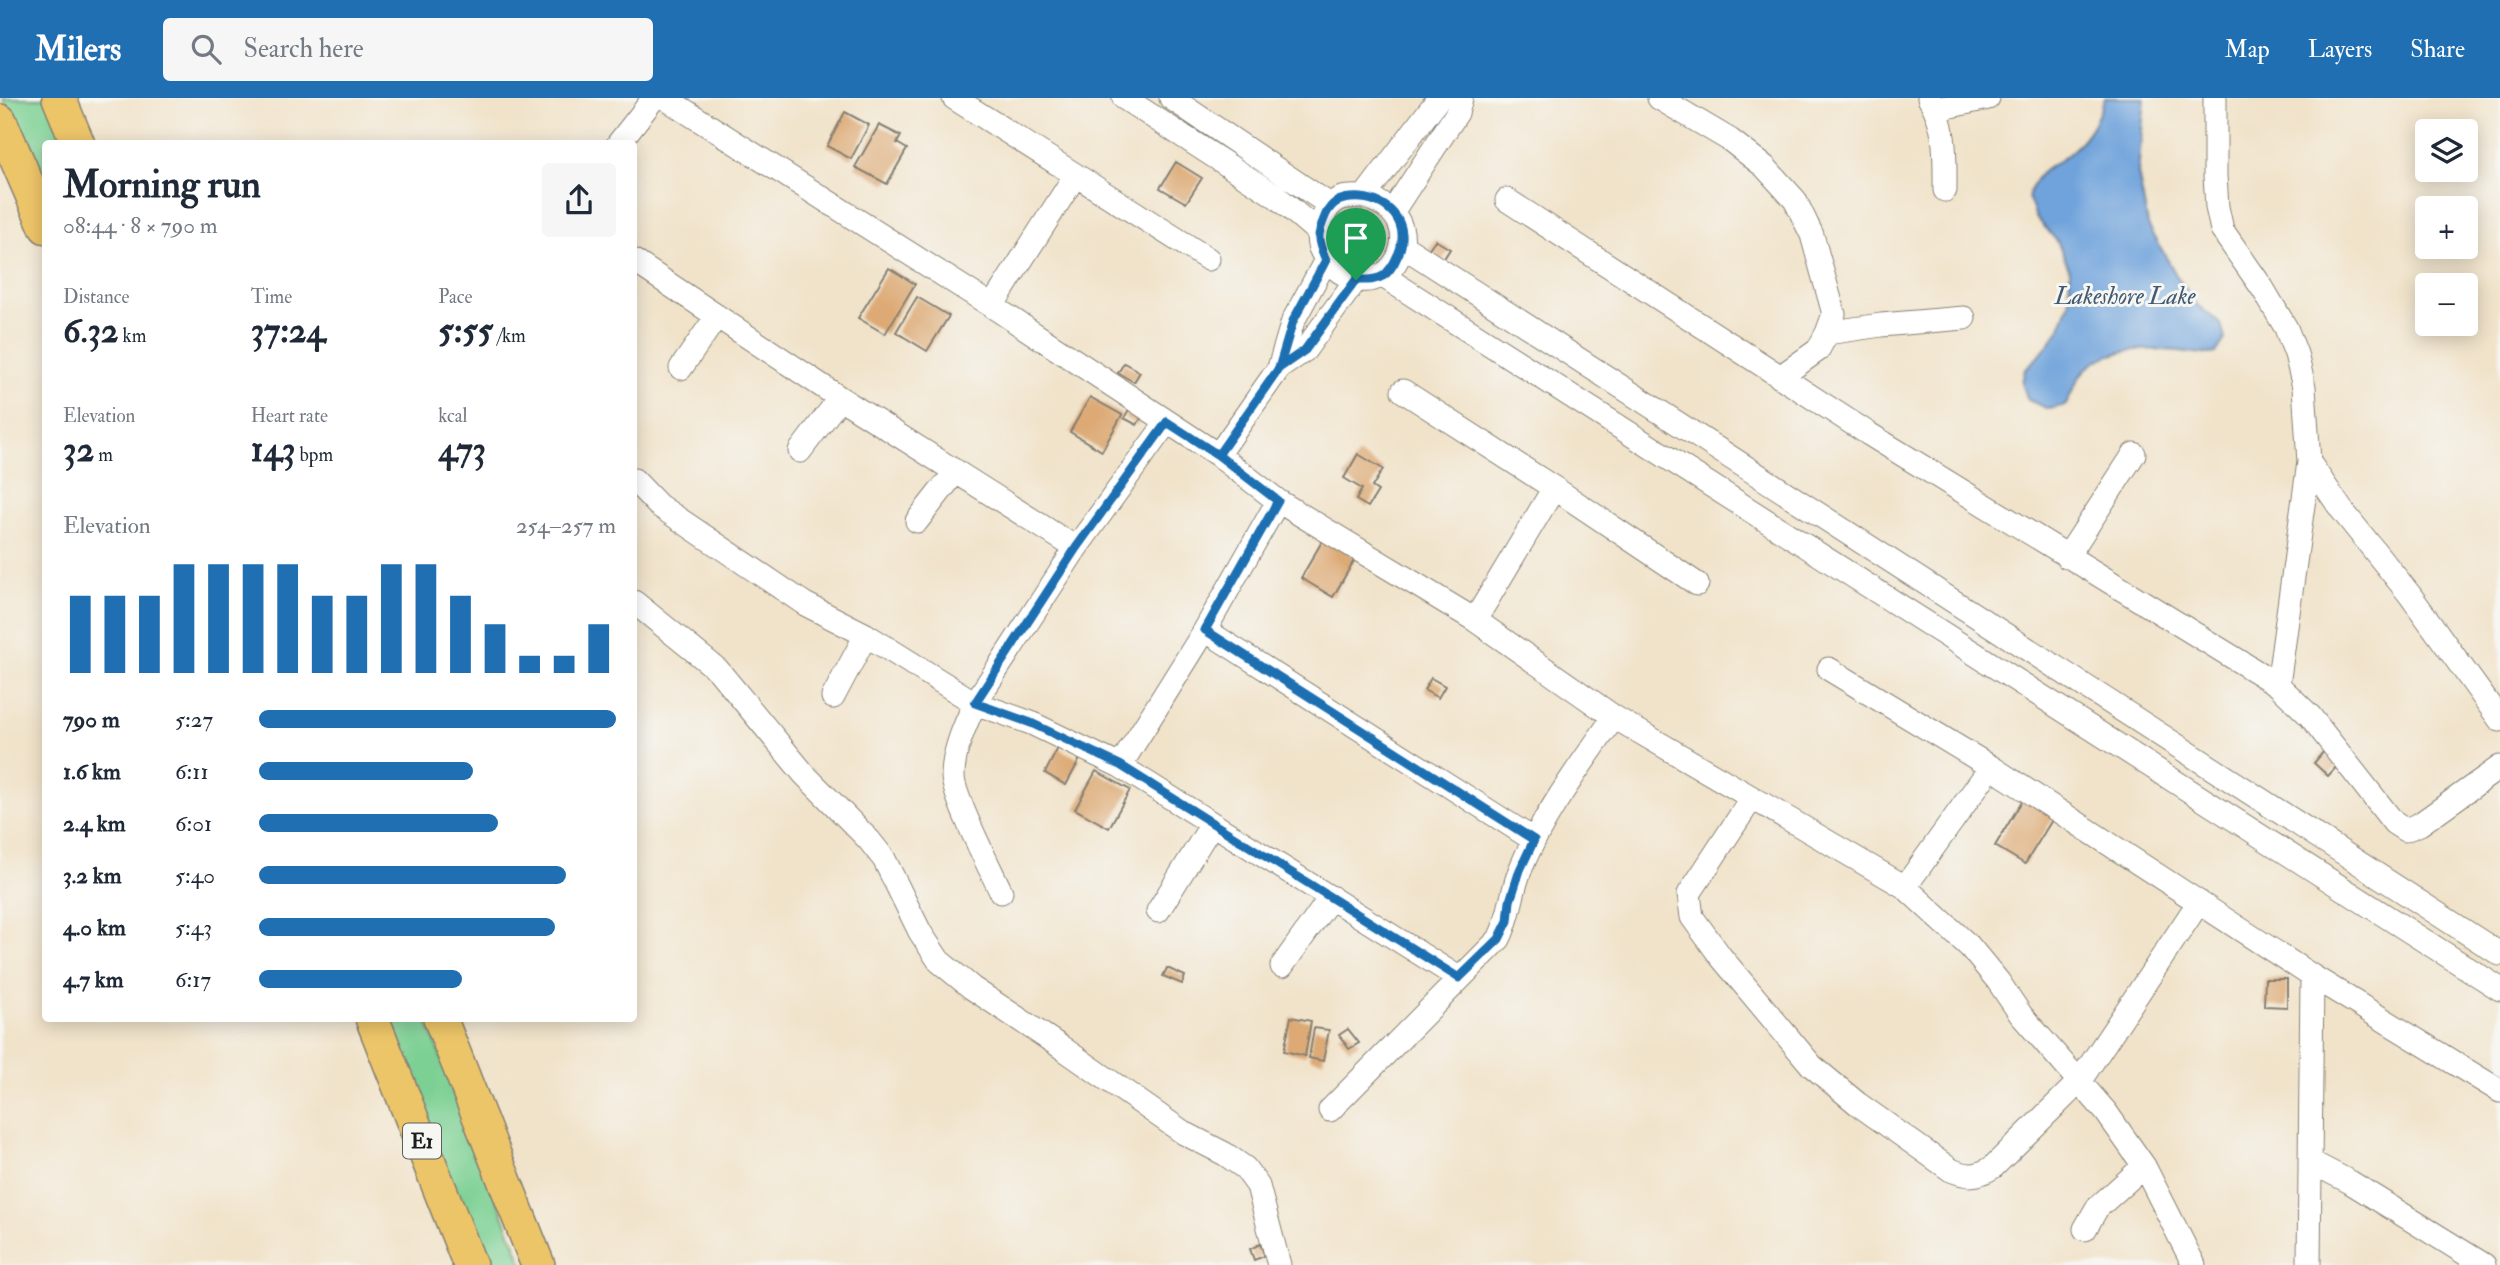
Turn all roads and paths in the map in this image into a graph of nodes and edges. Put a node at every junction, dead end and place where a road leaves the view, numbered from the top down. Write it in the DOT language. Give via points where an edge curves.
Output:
graph roads {
  1 [pos="58,98"];
  2 [pos="653,98"];
  3 [pos="665,98"];
  4 [pos="954,98"];
  5 [pos="1124,98"];
  6 [pos="1171,98"];
  7 [pos="1439,98"];
  8 [pos="1461,98"];
  9 [pos="1659,98"];
  10 [pos="1988,98"];
  11 [pos="2215,98"];
  12 [pos="1933,104"];
  13 [pos="0,121"];
  14 [pos="76,140"];
  15 [pos="621,140"];
  16 [pos="1075,176"];
  17 [pos="1945,190"];
  18 [pos="1364,197"];
  19 [pos="1507,200"];
  20 [pos="1331,205"];
  21 [pos="1393,211"];
  22 [pos="42,219"];
  23 [pos="1318,232"];
  24 [pos="1403,246"];
  25 [pos="1208,259"];
  26 [pos="1326,260"];
  27 [pos="637,263"];
  28 [pos="1383,276"];
  29 [pos="1356,280"];
  30 [pos="992,306"];
  31 [pos="717,316"];
  32 [pos="1964,318"];
  33 [pos="1827,333"];
  34 [pos="681,368"];
  35 [pos="1279,368"];
  36 [pos="1780,377"];
  37 [pos="1403,391"];
  38 [pos="840,398"];
  39 [pos="1167,422"];
  40 [pos="800,451"];
  41 [pos="2134,454"];
  42 [pos="1218,455"];
  43 [pos="2309,462"];
  44 [pos="956,471"];
  45 [pos="637,483"];
  46 [pos="1554,488"];
  47 [pos="1278,501"];
  48 [pos="917,521"];
  49 [pos="1076,548"];
  50 [pos="2067,557"];
  51 [pos="1697,584"];
  52 [pos="637,604"];
  53 [pos="1475,620"];
  54 [pos="1205,630"];
  55 [pos="866,635"];
  56 [pos="1829,669"];
  57 [pos="2278,685"];
  58 [pos="833,697"];
  59 [pos="975,703"];
  60 [pos="1614,717"];
  61 [pos="2500,720"];
  62 [pos="1120,765"];
  63 [pos="1991,766"];
  64 [pos="2500,767"];
  65 [pos="1752,799"];
  66 [pos="1212,824"];
  67 [pos="1534,840"];
  68 [pos="1905,887"];
  69 [pos="1001,892"];
  70 [pos="1331,897"];
  71 [pos="2199,902"];
  72 [pos="1157,911"];
  73 [pos="2500,954"];
  74 [pos="1282,966"];
  75 [pos="2312,976"];
  76 [pos="1459,978"];
  77 [pos="2500,989"];
  78 [pos="374,1022"];
  79 [pos="442,1022"];
  80 [pos="2079,1082"];
  81 [pos="2500,1091"];
  82 [pos="1330,1110"];
  83 [pos="2311,1162"];
  84 [pos="2144,1166"];
  85 [pos="2085,1230"];
  86 [pos="470,1265"];
  87 [pos="538,1265"];
  88 [pos="1279,1265"];
  89 [pos="2194,1265"];
  90 [pos="2309,1265"];
  91 [pos="2484,1265"];
  1 -- 14 [label="highway"];
  2 -- 15 [label="street"];
  3 -- 30 [label="street"];
  4 -- 16 [label="street"];
  5 -- 23 [label="street" via="1277,197"];
  6 -- 20 [label="street"];
  7 -- 18 [label="street"];
  8 -- 21 [label="street" via="1457,113"];
  9 -- 33 [label="street" via="1730,140 1765,167 1795,200 1812,235 1834,314"];
  10 -- 12 [label="street"];
  11 -- 43 [label="street" via="2215,176 2222,230 2263,289 2293,345 2304,387"];
  12 -- 17 [label="street" via="1945,137"];
  13 -- 22 [label="highway"];
  16 -- 25 [label="street"];
  16 -- 30 [label="street"];
  18 -- 20 [label="street" via="1342,198"];
  18 -- 21 [label="street"];
  19 -- 36 [label="street"];
  20 -- 23 [label="street"];
  21 -- 24 [label="street" via="1401,225"];
  23 -- 26 [label="street"];
  24 -- 28 [label="street"];
  24 -- 73 [label="street"];
  26 -- 29 [label="street"];
  26 -- 35 [label="street" via="1293,321"];
  27 -- 31 [label="street"];
  28 -- 29 [label="street"];
  28 -- 77 [label="street"];
  29 -- 35 [label="street" via="1305,350"];
  30 -- 39 [label="street"];
  31 -- 34 [label="street"];
  31 -- 38 [label="street"];
  32 -- 33 [label="street"];
  33 -- 36 [label="street" via="1818,350"];
  35 -- 42 [label="street"];
  36 -- 50 [label="street"];
  37 -- 46 [label="street"];
  38 -- 40 [label="street"];
  38 -- 44 [label="street"];
  39 -- 42 [label="street"];
  39 -- 49 [label="street"];
  41 -- 50 [label="street"];
  42 -- 47 [label="street"];
  43 -- 57 [label="street"];
  43 -- 61 [label="street"];
  44 -- 48 [label="street"];
  44 -- 49 [label="street"];
  45 -- 55 [label="street" via="658,505 805,604"];
  46 -- 51 [label="street"];
  46 -- 53 [label="street"];
  47 -- 53 [label="street"];
  47 -- 54 [label="street"];
  49 -- 59 [label="street"];
  50 -- 57 [label="street"];
  52 -- 88 [label="street" via="718,670 804,774 869,840 940,961 972,988 1184,1133 1245,1168 1258,1186"];
  53 -- 60 [label="street"];
  54 -- 62 [label="street"];
  54 -- 67 [label="street"];
  55 -- 58 [label="street"];
  55 -- 59 [label="street"];
  56 -- 63 [label="street"];
  57 -- 64 [label="street" via="2310,716 2404,830 2420,824"];
  59 -- 62 [label="street" via="1031,723"];
  59 -- 69 [label="street" via="953,777"];
  60 -- 65 [label="street"];
  60 -- 67 [label="street"];
  62 -- 66 [label="street"];
  63 -- 68 [label="street"];
  63 -- 71 [label="street"];
  65 -- 68 [label="street"];
  65 -- 80 [label="street" via="1689,894 1692,917 1812,1066 1868,1112 1967,1177 1993,1167"];
  66 -- 70 [label="street"];
  66 -- 72 [label="street"];
  67 -- 76 [label="street" via="1499,939"];
  68 -- 80 [label="street" via="1970,947 2021,1016"];
  70 -- 74 [label="street"];
  70 -- 76 [label="street"];
  71 -- 75 [label="street"];
  71 -- 80 [label="street"];
  75 -- 81 [label="street"];
  75 -- 83 [label="street"];
  76 -- 82 [label="street"];
  78 -- 86 [label="highway, E1"];
  79 -- 87 [label="highway"];
  80 -- 84 [label="street"];
  83 -- 90 [label="street"];
  83 -- 91 [label="street"];
  84 -- 85 [label="street" via="2097,1208"];
  84 -- 89 [label="street"];
}
